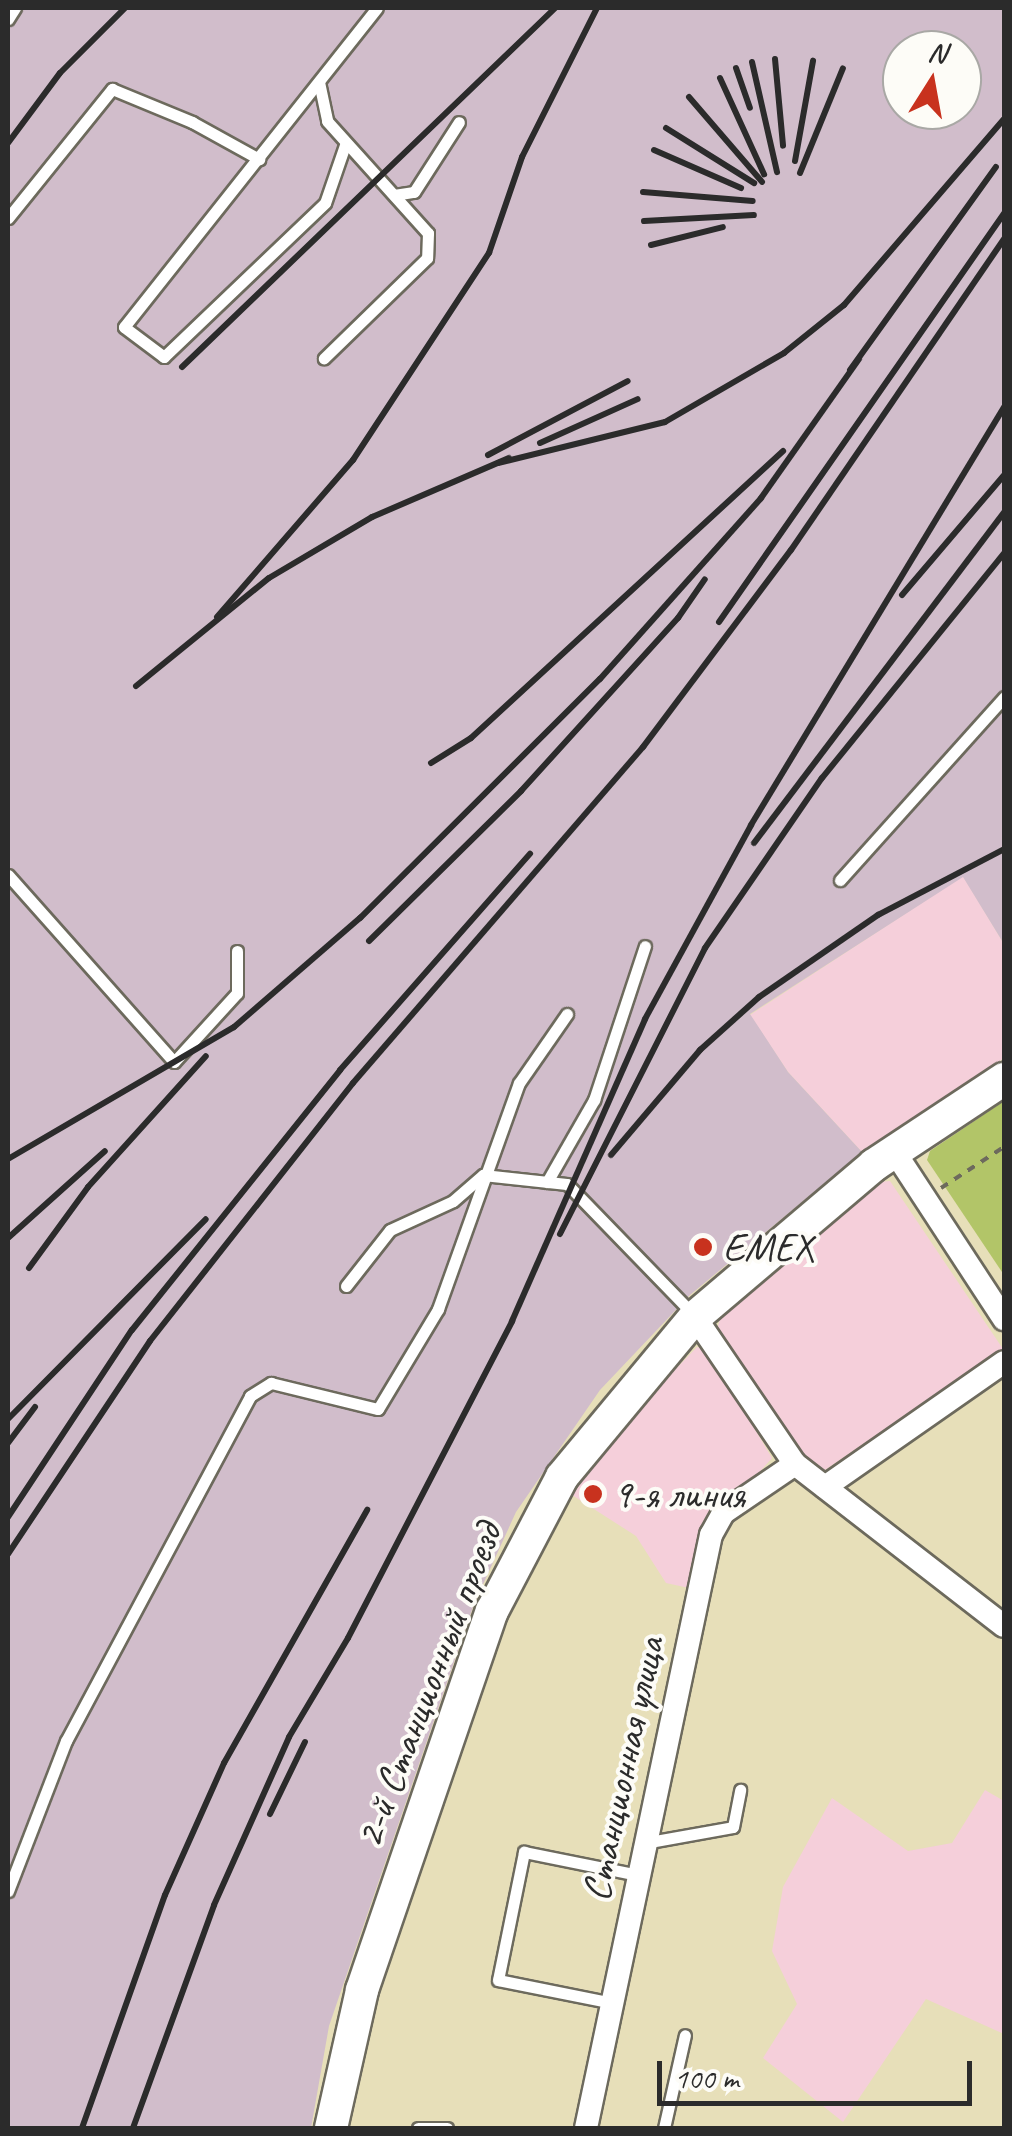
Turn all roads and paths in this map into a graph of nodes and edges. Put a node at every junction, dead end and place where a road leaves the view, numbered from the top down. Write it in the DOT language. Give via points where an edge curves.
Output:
graph roads {
  1 [pos="15,8"];
  2 [pos="377,8"];
  3 [pos="8,19"];
  4 [pos="319,82"];
  5 [pos="459,122"];
  6 [pos="345,145"];
  7 [pos="259,159"];
  8 [pos="394,194"];
  9 [pos="8,218"];
  10 [pos="324,358"];
  11 [pos="1004,697"];
  12 [pos="8,875"];
  13 [pos="840,880"];
  14 [pos="645,946"];
  15 [pos="237,951"];
  16 [pos="567,1014"];
  17 [pos="1004,1079"];
  18 [pos="1004,1147"];
  19 [pos="894,1151"];
  20 [pos="483,1174"];
  21 [pos="547,1182"];
  22 [pos="925,1199"];
  23 [pos="346,1286"];
  24 [pos="695,1318"];
  25 [pos="1004,1319"];
  26 [pos="1004,1362"];
  27 [pos="794,1464"];
  28 [pos="825,1487"];
  29 [pos="1000,1614"];
  30 [pos="740,1790"];
  31 [pos="644,1843"];
  32 [pos="638,1874"];
  33 [pos="8,1892"];
  34 [pos="612,2002"];
  35 [pos="685,2035"];
  36 [pos="330,2128"];
  37 [pos="418,2128"];
  38 [pos="447,2128"];
  39 [pos="586,2128"];
  40 [pos="664,2128"];
  1 -- 3 [label="lane"];
  2 -- 4 [label="lane"];
  4 -- 6 [label="lane" via="327,121"];
  4 -- 7 [label="lane"];
  5 -- 8 [label="lane" via="414,192"];
  6 -- 7 [label="lane" via="325,203 164,357 124,327"];
  6 -- 8 [label="lane"];
  7 -- 9 [label="lane" via="112,89"];
  8 -- 10 [label="lane" via="428,233 427,258"];
  11 -- 13 [label="lane"];
  12 -- 15 [label="lane" via="174,1062 237,993"];
  14 -- 21 [label="lane" via="594,1100"];
  16 -- 20 [label="lane" via="519,1083"];
  17 -- 19 [label="main road, 2-й Станционный проезд"];
  18 -- 22 [label="path"];
  19 -- 22 [label="street"];
  19 -- 24 [label="main road, 2-й Станционный проезд"];
  20 -- 21 [label="lane"];
  20 -- 23 [label="lane" via="454,1201 390,1230"];
  20 -- 33 [label="lane" via="438,1309 378,1409 272,1382 250,1396 66,1741"];
  21 -- 24 [label="lane" via="567,1184"];
  22 -- 25 [label="street"];
  24 -- 27 [label="street"];
  24 -- 36 [label="main road, 2-й Станционный проезд" via="562,1477 492,1611 362,1990"];
  26 -- 28 [label="street"];
  27 -- 28 [label="street"];
  27 -- 31 [label="street, Станционная улица" via="723,1513 711,1535"];
  28 -- 29 [label="street"];
  30 -- 31 [label="lane" via="733,1828"];
  31 -- 32 [label="street, Станционная улица"];
  32 -- 34 [label="street, Станционная улица"];
  32 -- 34 [label="lane" via="524,1852 516,1888 498,1980"];
  34 -- 39 [label="street, Станционная улица"];
  35 -- 40 [label="lane"];
  37 -- 38 [label="lane"];
}
